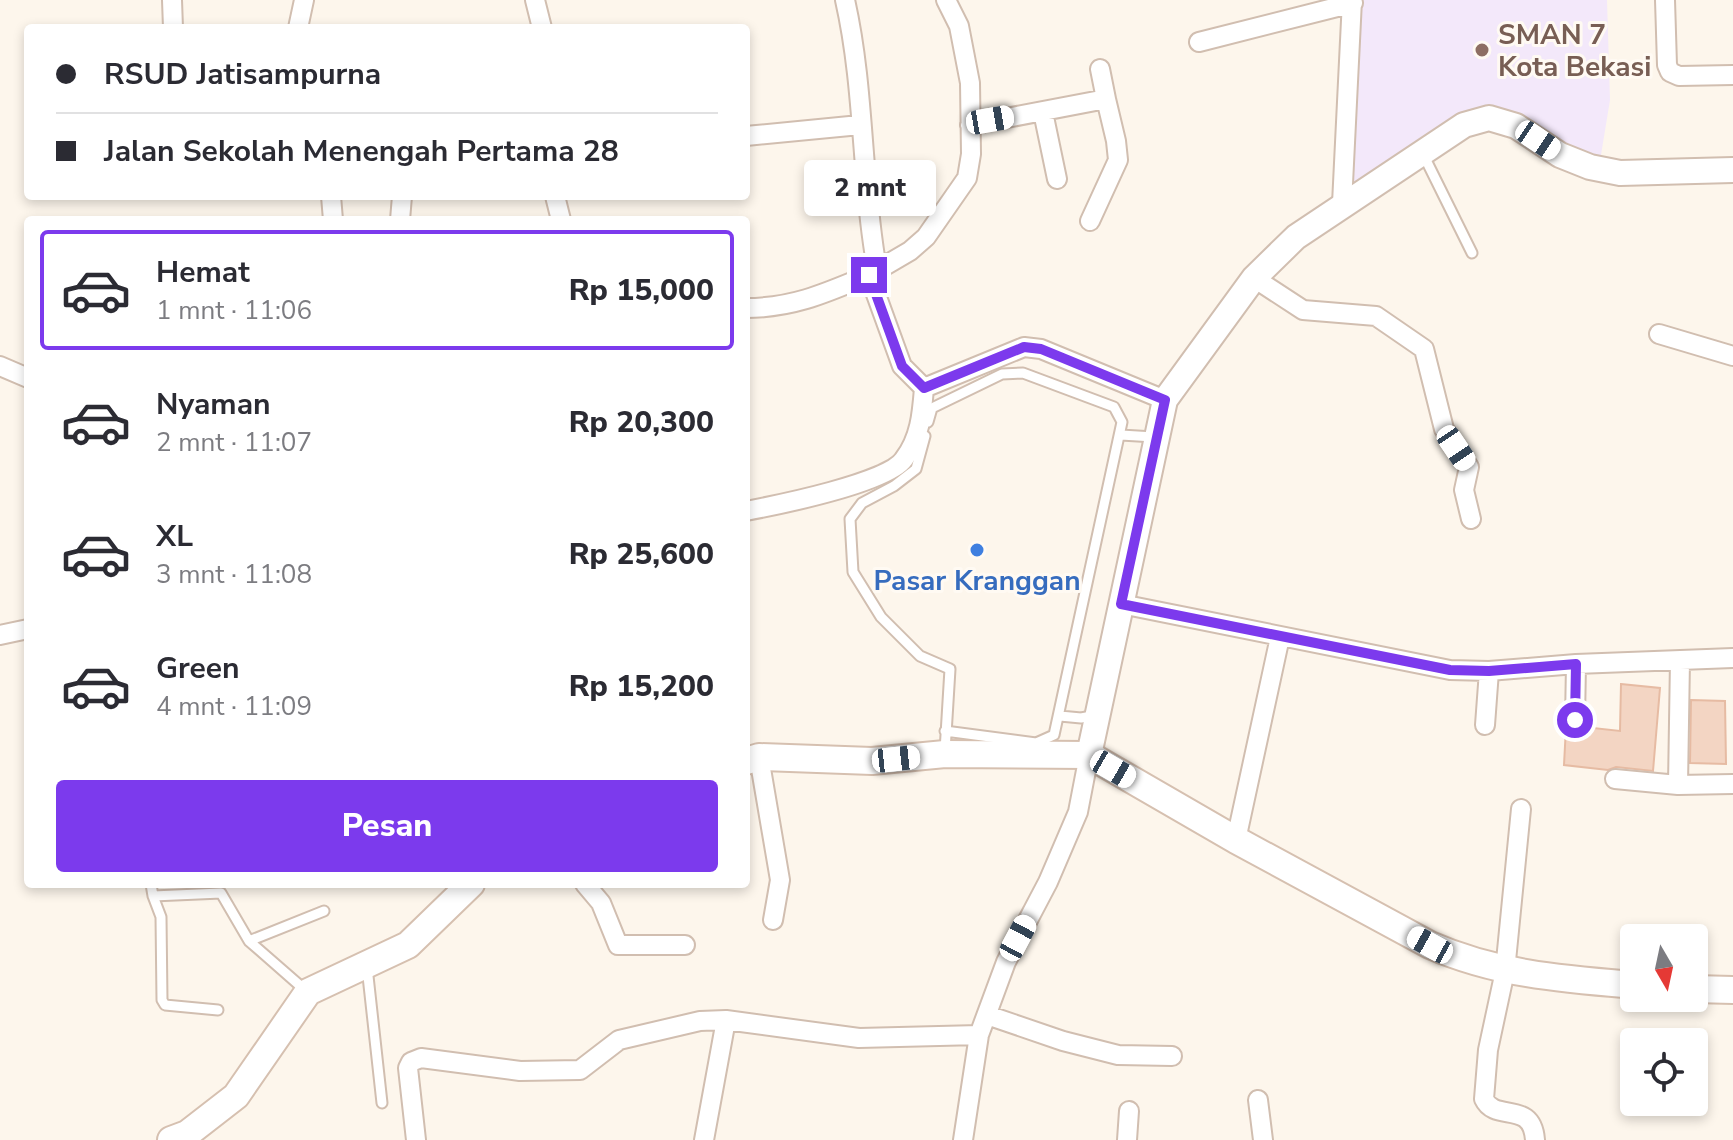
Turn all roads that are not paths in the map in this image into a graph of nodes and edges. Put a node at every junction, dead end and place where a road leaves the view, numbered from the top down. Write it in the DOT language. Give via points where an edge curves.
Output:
graph roads {
  1 [pos="172,0"];
  2 [pos="304,0"];
  3 [pos="535,0"];
  4 [pos="845,0"];
  5 [pos="946,0"];
  6 [pos="1665,0"];
  7 [pos="1352,2"];
  8 [pos="173,24"];
  9 [pos="299,24"];
  10 [pos="541,24"];
  11 [pos="1199,42"];
  12 [pos="1100,69"];
  13 [pos="1733,75"];
  14 [pos="1106,99"];
  15 [pos="1043,112"];
  16 [pos="860,125"];
  17 [pos="970,125"];
  18 [pos="750,136"];
  19 [pos="1422,151"];
  20 [pos="1733,170"];
  21 [pos="1057,179"];
  22 [pos="1342,204"];
  23 [pos="1090,221"];
  24 [pos="1472,253"];
  25 [pos="873,272"];
  26 [pos="1254,278"];
  27 [pos="750,308"];
  28 [pos="1659,334"];
  29 [pos="1733,356"];
  30 [pos="0,366"];
  31 [pos="24,376"];
  32 [pos="924,388"];
  33 [pos="1165,400"];
  34 [pos="1121,435"];
  35 [pos="1157,436"];
  36 [pos="750,510"];
  37 [pos="1471,519"];
  38 [pos="1121,604"];
  39 [pos="24,630"];
  40 [pos="0,635"];
  41 [pos="1280,637"];
  42 [pos="1733,658"];
  43 [pos="1680,660"];
  44 [pos="1576,664"];
  45 [pos="1489,671"];
  46 [pos="1097,715"];
  47 [pos="1060,716"];
  48 [pos="1575,720"];
  49 [pos="1485,725"];
  50 [pos="945,742"];
  51 [pos="1089,755"];
  52 [pos="752,759"];
  53 [pos="1615,779"];
  54 [pos="1733,784"];
  55 [pos="1678,785"];
  56 [pos="1521,809"];
  57 [pos="1236,840"];
  58 [pos="152,888"];
  59 [pos="467,888"];
  60 [pos="588,888"];
  61 [pos="221,889"];
  62 [pos="153,896"];
  63 [pos="324,911"];
  64 [pos="773,920"];
  65 [pos="249,941"];
  66 [pos="685,945"];
  67 [pos="366,964"];
  68 [pos="1505,971"];
  69 [pos="1620,983"];
  70 [pos="1708,989"];
  71 [pos="1733,990"];
  72 [pos="308,992"];
  73 [pos="218,1010"];
  74 [pos="987,1015"];
  75 [pos="726,1020"];
  76 [pos="979,1035"];
  77 [pos="1172,1056"];
  78 [pos="1258,1100"];
  79 [pos="382,1103"];
  80 [pos="1129,1111"];
  81 [pos="171,1140"];
  82 [pos="416,1140"];
  83 [pos="704,1140"];
  84 [pos="963,1140"];
  85 [pos="1127,1140"];
  86 [pos="1263,1140"];
  87 [pos="1535,1140"];
  1 -- 8 [label="street"];
  2 -- 9 [label="street"];
  3 -- 10 [label="street"];
  4 -- 16 [label="street" via="860,81"];
  5 -- 17 [label="street" via="959,26 970,83"];
  6 -- 13 [label="street" via="1670,72"];
  7 -- 11 [label="street"];
  7 -- 22 [label="street"];
  12 -- 14 [label="street"];
  14 -- 15 [label="street"];
  14 -- 23 [label="street" via="1118,160"];
  15 -- 17 [label="street"];
  15 -- 21 [label="street"];
  16 -- 18 [label="street"];
  16 -- 25 [label="street"];
  17 -- 25 [label="street" via="967,178 926,237"];
  19 -- 20 [label="street" via="1464,125 1489,118 1516,126 1560,155 1590,167 1620,173"];
  19 -- 22 [label="street"];
  19 -- 24 [label="lane"];
  22 -- 26 [label="street" via="1296,237"];
  25 -- 27 [label="street" via="810,299"];
  25 -- 32 [label="street" via="902,366"];
  26 -- 33 [label="street"];
  26 -- 37 [label="street" via="1303,310 1376,316 1424,349 1444,429 1469,467 1464,490"];
  28 -- 29 [label="street"];
  30 -- 31 [label="street"];
  32 -- 33 [label="street" via="1024,347 1041,349"];
  32 -- 36 [label="street" via="921,426 904,461 887,473"];
  33 -- 35 [label="street"];
  34 -- 35 [label="lane"];
  34 -- 47 [label="lane"];
  34 -- 50 [label="lane" via="1122,422 1114,407 1023,373 1002,374 932,408 916,469 862,503 850,519 853,572 881,617 920,656 950,669"];
  35 -- 38 [label="street"];
  38 -- 41 [label="street"];
  38 -- 46 [label="street"];
  39 -- 40 [label="street"];
  41 -- 45 [label="street" via="1450,670"];
  41 -- 57 [label="street"];
  42 -- 43 [label="street"];
  43 -- 44 [label="street"];
  43 -- 55 [label="street"];
  44 -- 45 [label="street"];
  44 -- 48 [label="street"];
  45 -- 49 [label="street"];
  46 -- 47 [label="lane"];
  46 -- 51 [label="street"];
  47 -- 50 [label="lane" via="1054,735 1036,743"];
  50 -- 51 [label="main road"];
  50 -- 52 [label="main road" via="872,761"];
  51 -- 57 [label="main road"];
  51 -- 74 [label="street" via="1078,812 1006,962"];
  52 -- 64 [label="street" via="780,880"];
  53 -- 55 [label="street"];
  54 -- 55 [label="street"];
  56 -- 68 [label="street"];
  57 -- 68 [label="main road" via="1430,945"];
  58 -- 62 [label="lane"];
  59 -- 67 [label="main road" via="408,945"];
  60 -- 66 [label="street" via="601,903 618,945"];
  61 -- 62 [label="lane"];
  61 -- 65 [label="lane"];
  62 -- 73 [label="lane" via="161,917 162,1000 165,1005"];
  63 -- 65 [label="lane"];
  65 -- 72 [label="lane"];
  67 -- 72 [label="main road"];
  67 -- 79 [label="lane"];
  68 -- 69 [label="main road"];
  68 -- 87 [label="street" via="1484,1099 1486,1105 1525,1117"];
  70 -- 71 [label="main road"];
  72 -- 81 [label="main road" via="236,1096 187,1134"];
  74 -- 76 [label="street"];
  74 -- 77 [label="street" via="1118,1055"];
  75 -- 76 [label="street" via="859,1038"];
  75 -- 82 [label="street" via="619,1040 580,1070 520,1071 421,1058 408,1068"];
  75 -- 83 [label="street"];
  76 -- 84 [label="street"];
  78 -- 86 [label="street"];
  80 -- 85 [label="street"];
}
